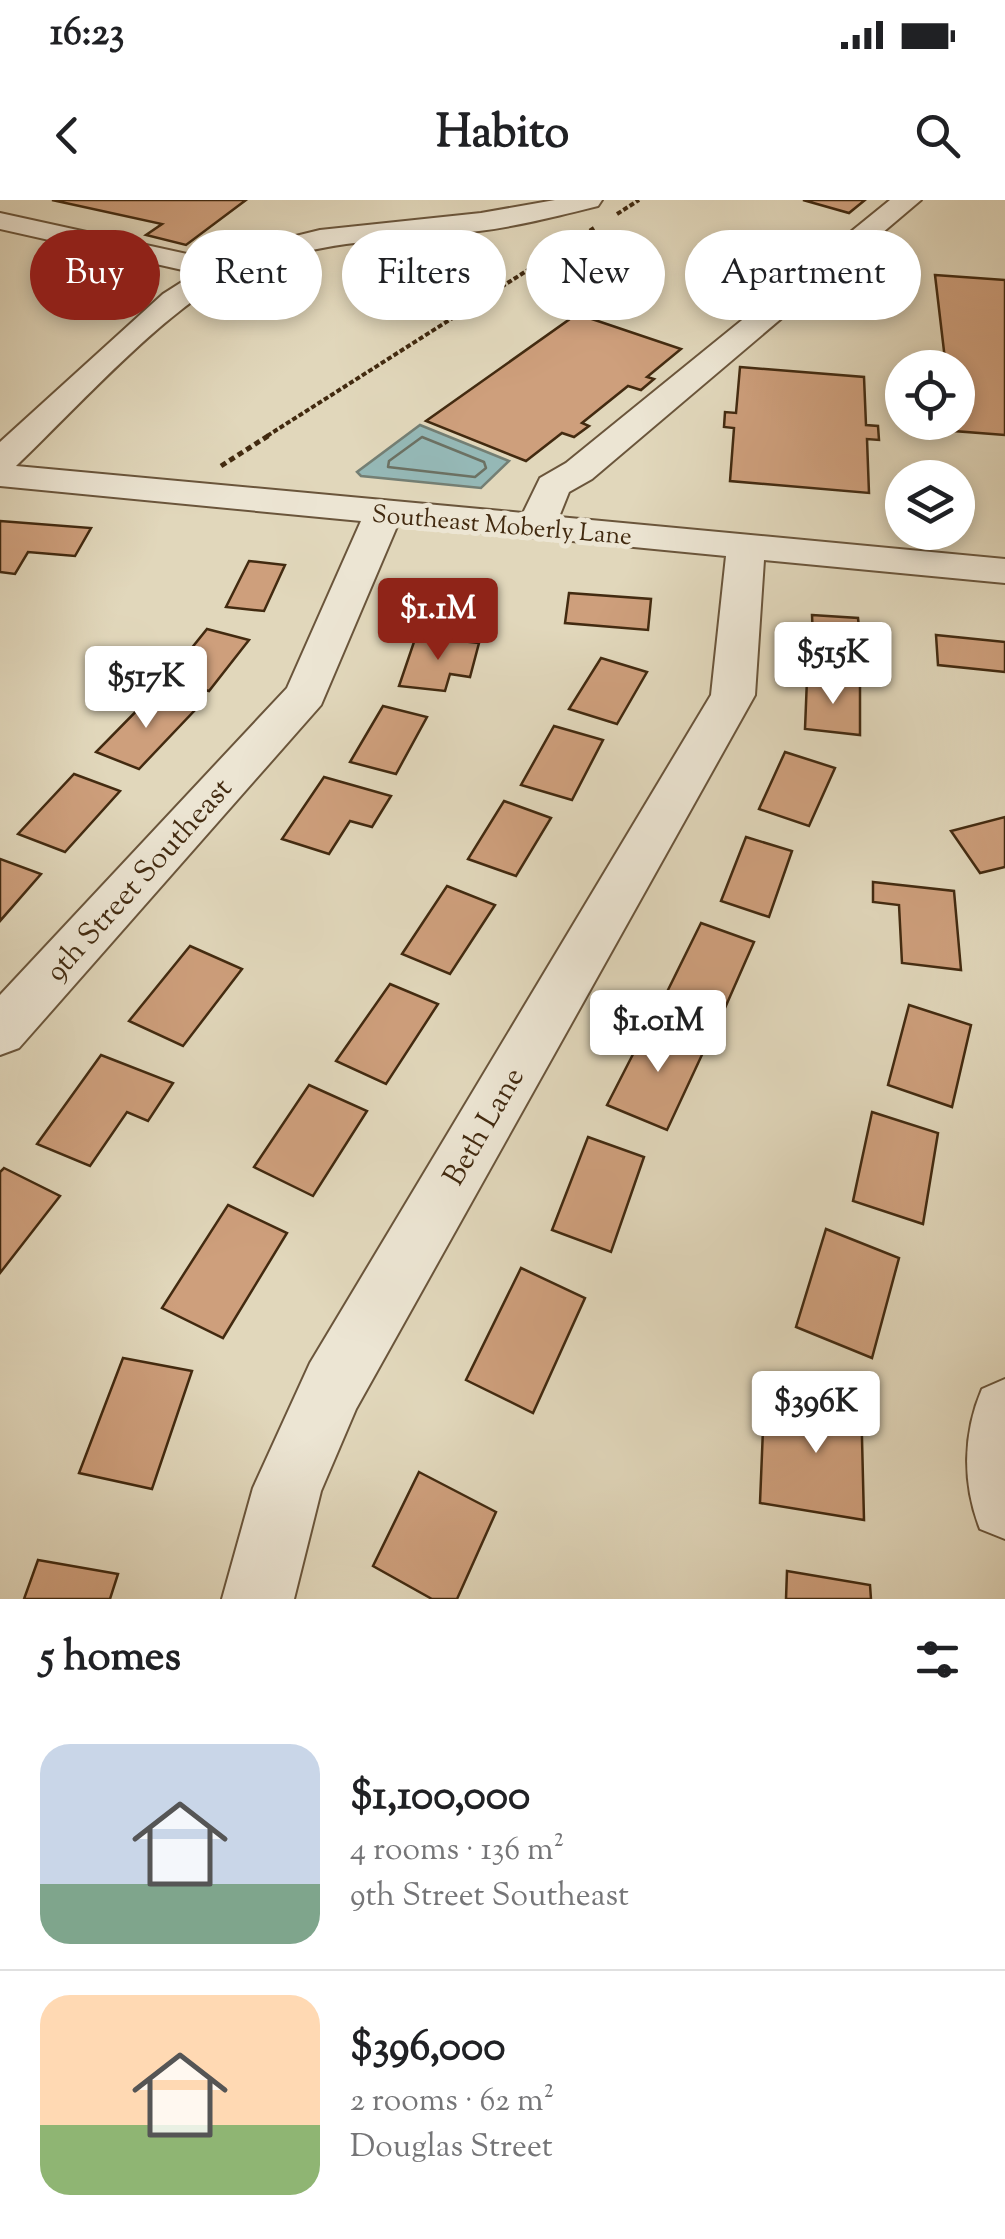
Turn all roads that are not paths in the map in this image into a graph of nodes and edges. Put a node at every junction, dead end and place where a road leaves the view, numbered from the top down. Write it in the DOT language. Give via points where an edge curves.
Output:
graph roads {
  1 [pos="588,200"];
  2 [pos="908,200"];
  3 [pos="0,221"];
  4 [pos="322,237"];
  5 [pos="180,261"];
  6 [pos="180,298"];
  7 [pos="0,461"];
  8 [pos="579,471"];
  9 [pos="0,474"];
  10 [pos="383,514"];
  11 [pos="536,528"];
  12 [pos="576,531"];
  13 [pos="746,547"];
  14 [pos="1005,571"];
  15 [pos="0,1032"];
  16 [pos="1005,1412"];
  17 [pos="1005,1504"];
  18 [pos="258,1599"];
  1 -- 4 [label="street" via="490,224"];
  2 -- 8 [label="street"];
  3 -- 5 [label="street"];
  6 -- 7 [label="street"];
  8 -- 11 [label="street" via="554,486"];
  8 -- 12 [label="street" via="587,485"];
  9 -- 10 [label="street, Southeast Moberly Lane"];
  10 -- 11 [label="street, Southeast Moberly Lane"];
  10 -- 15 [label="street, 9th Street Southeast" via="306,694"];
  11 -- 12 [label="street, Southeast Moberly Lane"];
  12 -- 13 [label="street, Southeast Moberly Lane"];
  13 -- 14 [label="street, Southeast Moberly Lane"];
  13 -- 18 [label="street, Beth Lane" via="734,695 333,1386 286,1488"];
  16 -- 17 [label="street"];
}
